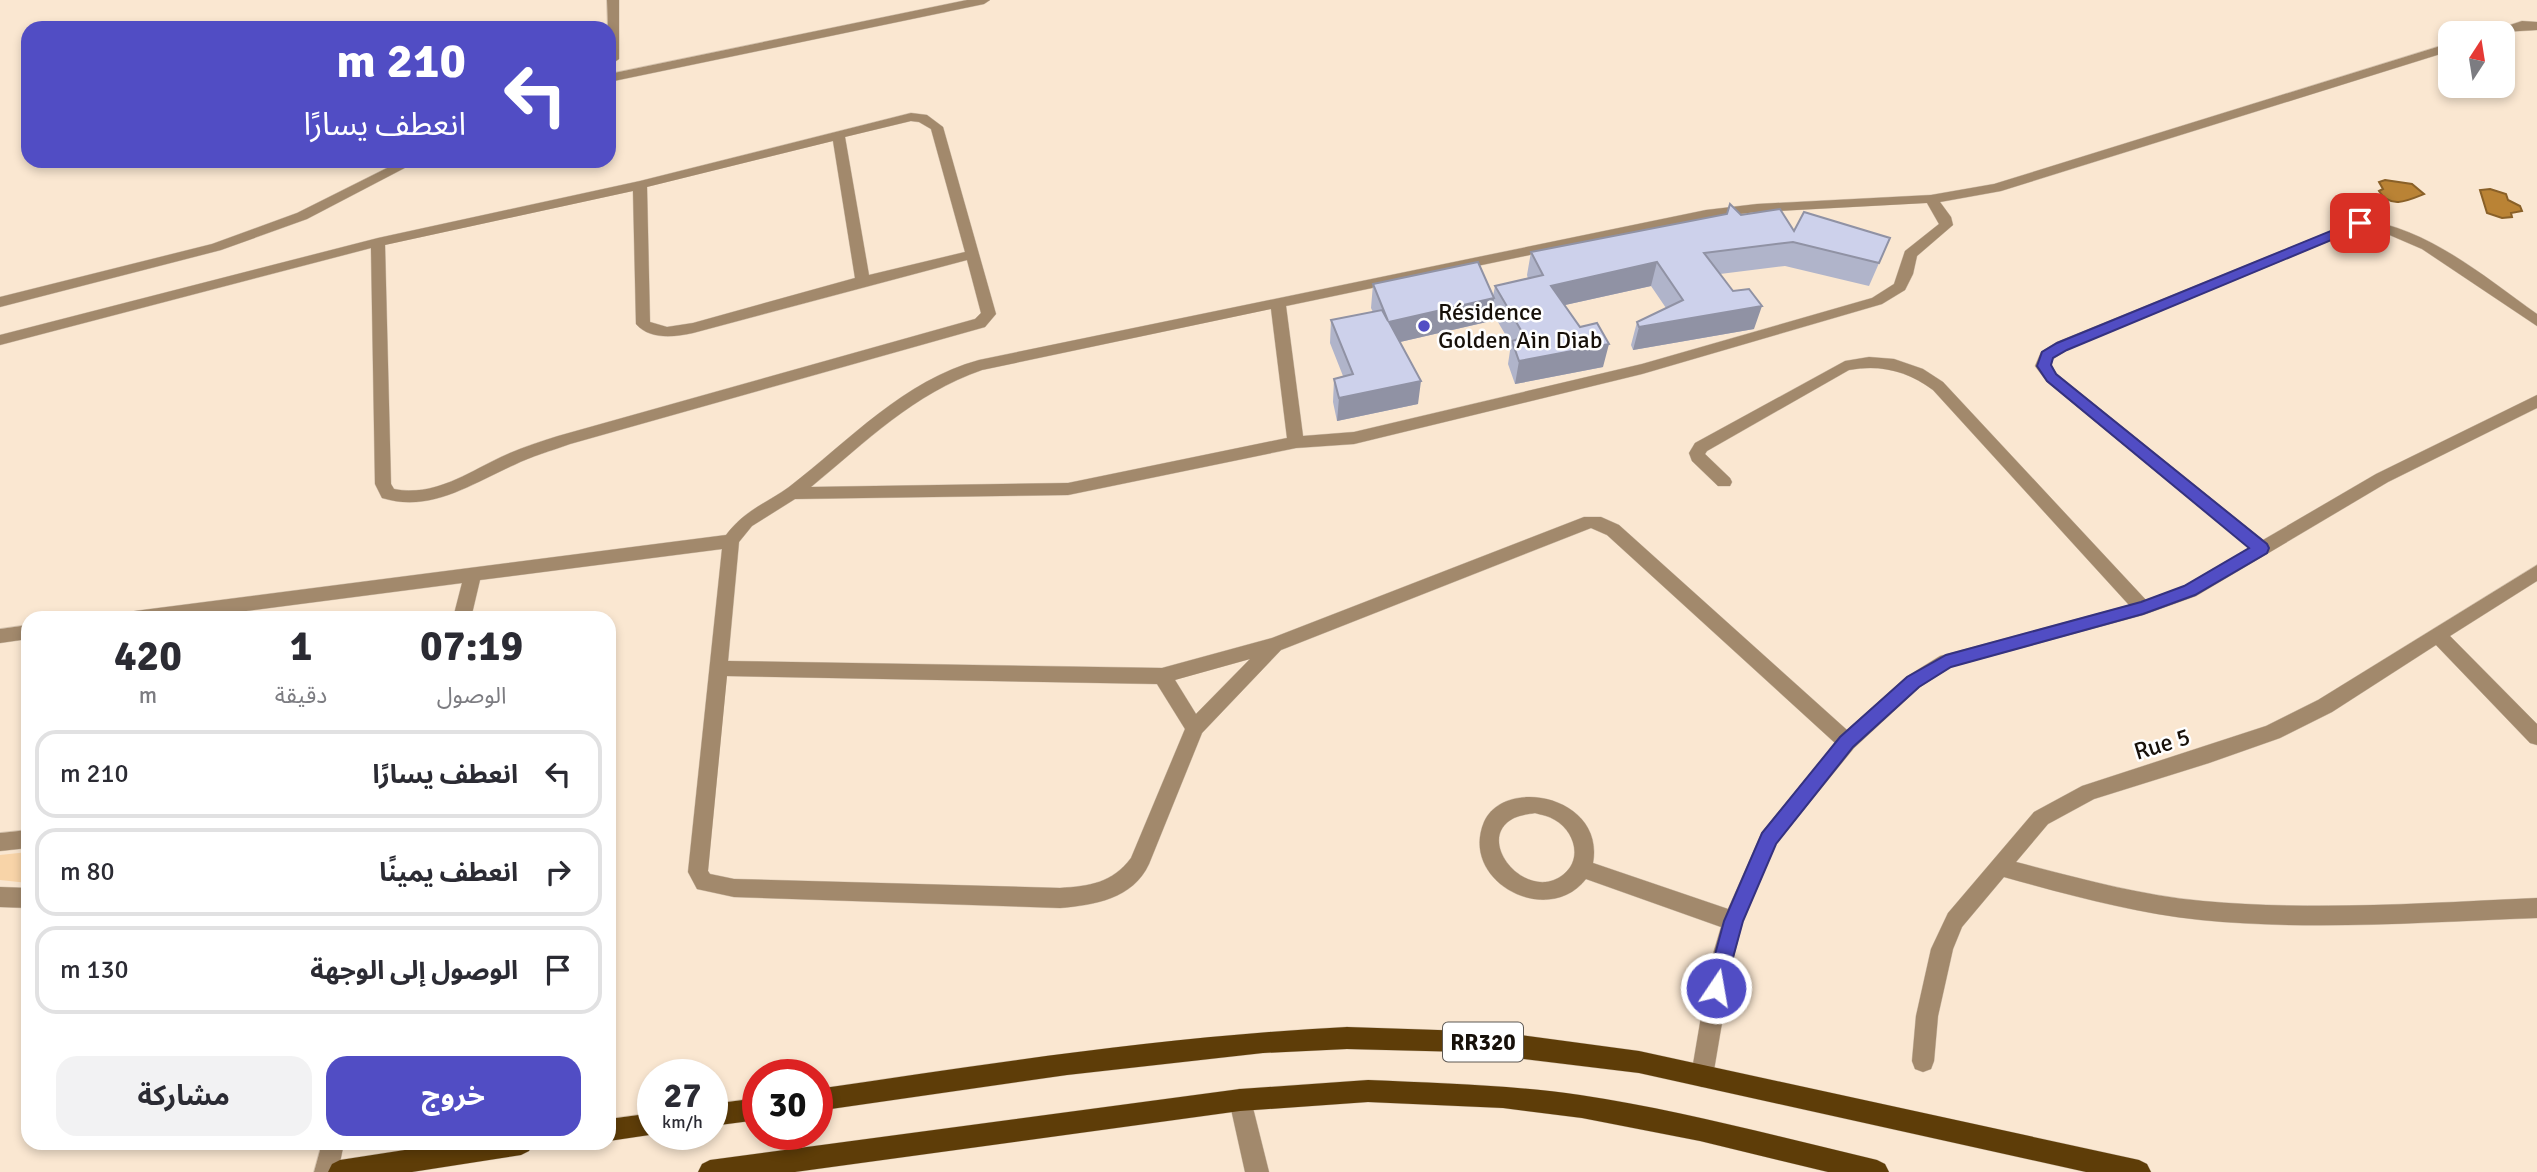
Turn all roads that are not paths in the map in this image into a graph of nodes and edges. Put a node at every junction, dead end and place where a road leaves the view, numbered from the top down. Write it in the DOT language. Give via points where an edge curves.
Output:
graph roads {
  1 [pos="613,0"];
  2 [pos="984,0"];
  3 [pos="613,21"];
  4 [pos="2537,26"];
  5 [pos="2515,27"];
  6 [pos="2438,51"];
  7 [pos="616,77"];
  8 [pos="838,134"];
  9 [pos="397,168"];
  10 [pos="640,185"];
  11 [pos="1931,199"];
  12 [pos="378,243"];
  13 [pos="970,255"];
  14 [pos="863,281"];
  15 [pos="0,303"];
  16 [pos="1278,303"];
  17 [pos="2537,321"];
  18 [pos="0,340"];
  19 [pos="2537,401"];
  20 [pos="1296,442"];
  21 [pos="1724,482"];
  22 [pos="792,493"];
  23 [pos="731,541"];
  24 [pos="2261,548"];
  25 [pos="2537,572"];
  26 [pos="473,573"];
  27 [pos="2143,608"];
  28 [pos="188,611"];
  29 [pos="464,611"];
  30 [pos="21,633"];
  31 [pos="0,636"];
  32 [pos="2438,636"];
  33 [pos="1275,645"];
  34 [pos="717,668"];
  35 [pos="1163,676"];
  36 [pos="1195,728"];
  37 [pos="2537,737"];
  38 [pos="1847,742"];
  39 [pos="21,840"];
  40 [pos="0,842"];
  41 [pos="1999,867"];
  42 [pos="1582,868"];
  43 [pos="0,897"];
  44 [pos="21,898"];
  45 [pos="2537,908"];
  46 [pos="1733,921"];
  47 [pos="1923,1061"];
  48 [pos="1702,1076"];
  49 [pos="833,1098"];
  50 [pos="1240,1100"];
  51 [pos="637,1126"];
  52 [pos="616,1129"];
  53 [pos="331,1150"];
  54 [pos="477,1150"];
  55 [pos="326,1172"];
  56 [pos="340,1172"];
  57 [pos="710,1172"];
  58 [pos="1257,1172"];
  59 [pos="1877,1172"];
  60 [pos="2139,1172"];
  1 -- 3 [label="street"];
  2 -- 7 [label="street"];
  4 -- 5 [label="street"];
  6 -- 11 [label="street" via="2023,181"];
  8 -- 10 [label="street"];
  8 -- 13 [label="street" via="911,117 932,122"];
  8 -- 14 [label="street"];
  9 -- 15 [label="street" via="302,216 216,247"];
  10 -- 12 [label="street"];
  10 -- 14 [label="street" via="643,324 655,332 693,328"];
  11 -- 16 [label="street" via="1706,214"];
  11 -- 20 [label="street" via="1946,221 1944,229 1910,254 1900,287 1877,301 1642,369 1353,439"];
  12 -- 13 [label="street" via="383,484 388,494 413,500 573,437 980,323 989,314"];
  12 -- 18 [label="street"];
  13 -- 14 [label="street"];
  16 -- 20 [label="street"];
  16 -- 22 [label="street" via="979,365 945,377 914,394"];
  17 -- 24 [label="street" via="2410,235 2360,223 2046,356 2043,366 2052,378"];
  19 -- 24 [label="street" via="2382,478"];
  20 -- 22 [label="street" via="1068,489"];
  21 -- 27 [label="street" via="1698,457 1702,447 1845,366 1862,362 1903,368 1938,386"];
  22 -- 23 [label="street" via="746,522"];
  23 -- 26 [label="street"];
  23 -- 34 [label="street"];
  24 -- 27 [label="street" via="2189,591"];
  25 -- 32 [label="street, Rue 5"];
  26 -- 28 [label="street"];
  26 -- 29 [label="street"];
  27 -- 38 [label="street" via="1946,661 1913,682"];
  30 -- 31 [label="street"];
  32 -- 37 [label="street"];
  32 -- 41 [label="street, Rue 5" via="2325,706 2273,732 2065,803 2041,818"];
  33 -- 35 [label="street"];
  33 -- 36 [label="street"];
  33 -- 38 [label="street" via="1577,526 1601,523"];
  34 -- 35 [label="street"];
  34 -- 36 [label="street" via="698,872 704,882 725,887 1060,898 1111,890 1139,864"];
  35 -- 36 [label="street"];
  38 -- 46 [label="street" via="1769,838"];
  39 -- 40 [label="street"];
  41 -- 45 [label="street" via="2153,904 2209,911 2270,914"];
  41 -- 47 [label="street, Rue 5" via="1955,920 1942,949 1927,1016"];
  42 -- 42 [label="street" via="1586,854 1576,826 1550,808 1519,805 1495,820 1489,833 1490,854 1501,874 1514,884 1546,892 1562,888"];
  42 -- 46 [label="street"];
  43 -- 44 [label="street"];
  46 -- 48 [label="street"];
  48 -- 49 [label="main road, RR320" via="1639,1062 1498,1043 1302,1038 1066,1064"];
  48 -- 60 [label="main road, RR320"];
  50 -- 57 [label="main road, RR320"];
  50 -- 58 [label="street"];
  50 -- 59 [label="main road, RR320" via="1368,1091 1503,1097 1636,1116"];
  51 -- 52 [label="main road"];
  53 -- 55 [label="street"];
  54 -- 56 [label="main road"];
}
